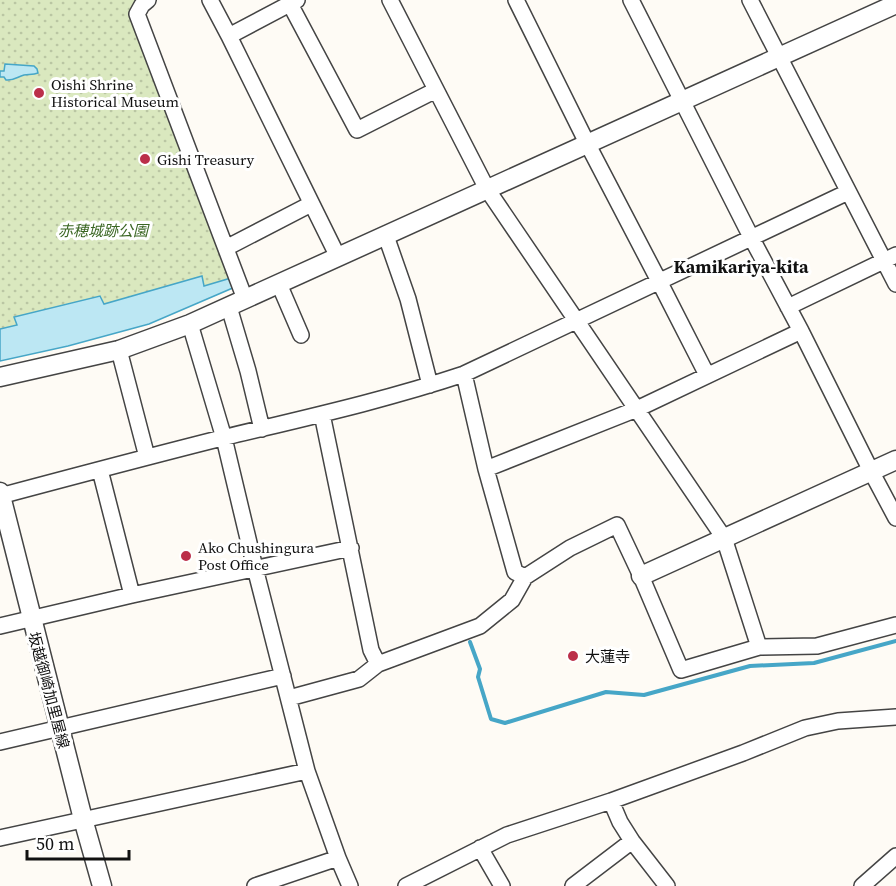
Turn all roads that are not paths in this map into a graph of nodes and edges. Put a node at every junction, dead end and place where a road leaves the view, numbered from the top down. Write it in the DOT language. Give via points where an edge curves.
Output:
graph roads {
  1 [pos="148,0"];
  2 [pos="210,0"];
  3 [pos="390,0"];
  4 [pos="516,0"];
  5 [pos="631,0"];
  6 [pos="750,0"];
  7 [pos="294,2"];
  8 [pos="887,4"];
  9 [pos="229,36"];
  10 [pos="778,57"];
  11 [pos="436,90"];
  12 [pos="682,100"];
  13 [pos="586,143"];
  14 [pos="487,189"];
  15 [pos="848,192"];
  16 [pos="311,204"];
  17 [pos="386,236"];
  18 [pos="751,237"];
  19 [pos="226,248"];
  20 [pos="338,257"];
  21 [pos="890,258"];
  22 [pos="659,281"];
  23 [pos="279,284"];
  24 [pos="896,284"];
  25 [pos="237,303"];
  26 [pos="788,307"];
  27 [pos="576,320"];
  28 [pos="190,324"];
  29 [pos="801,331"];
  30 [pos="302,335"];
  31 [pos="118,350"];
  32 [pos="464,374"];
  33 [pos="707,375"];
  34 [pos="0,377"];
  35 [pos="430,385"];
  36 [pos="637,409"];
  37 [pos="322,414"];
  38 [pos="262,429"];
  39 [pos="224,438"];
  40 [pos="147,458"];
  41 [pos="896,460"];
  42 [pos="486,469"];
  43 [pos="100,470"];
  44 [pos="871,471"];
  45 [pos="0,494"];
  46 [pos="896,518"];
  47 [pos="724,538"];
  48 [pos="351,548"];
  49 [pos="255,568"];
  50 [pos="641,576"];
  51 [pos="525,577"];
  52 [pos="132,595"];
  53 [pos="31,619"];
  54 [pos="0,626"];
  55 [pos="896,626"];
  56 [pos="759,647"];
  57 [pos="378,664"];
  58 [pos="283,676"];
  59 [pos="289,698"];
  60 [pos="896,717"];
  61 [pos="60,729"];
  62 [pos="0,742"];
  63 [pos="307,771"];
  64 [pos="611,801"];
  65 [pos="83,819"];
  66 [pos="0,838"];
  67 [pos="632,841"];
  68 [pos="480,848"];
  69 [pos="896,856"];
  70 [pos="338,858"];
  71 [pos="102,886"];
  72 [pos="255,886"];
  73 [pos="350,886"];
  74 [pos="406,886"];
  75 [pos="502,886"];
  76 [pos="573,886"];
  77 [pos="668,886"];
  78 [pos="862,886"];
  1 -- 19 [label="street" via="137,14"];
  2 -- 9 [label="street"];
  3 -- 11 [label="street"];
  4 -- 13 [label="street"];
  5 -- 12 [label="street"];
  6 -- 10 [label="street"];
  7 -- 9 [label="street"];
  7 -- 11 [label="street" via="357,130"];
  8 -- 10 [label="street"];
  9 -- 16 [label="street"];
  10 -- 12 [label="street"];
  10 -- 15 [label="street"];
  11 -- 14 [label="street"];
  12 -- 13 [label="street"];
  12 -- 18 [label="street"];
  13 -- 14 [label="street"];
  13 -- 22 [label="street"];
  14 -- 17 [label="street"];
  14 -- 27 [label="street"];
  15 -- 18 [label="street"];
  15 -- 21 [label="street"];
  16 -- 19 [label="street"];
  16 -- 20 [label="street"];
  17 -- 20 [label="street"];
  17 -- 35 [label="street" via="408,299"];
  18 -- 22 [label="street"];
  18 -- 26 [label="street"];
  19 -- 25 [label="street"];
  20 -- 23 [label="street"];
  21 -- 24 [label="street"];
  21 -- 26 [label="street"];
  22 -- 27 [label="street"];
  22 -- 33 [label="street"];
  23 -- 25 [label="street"];
  23 -- 30 [label="street"];
  25 -- 28 [label="street"];
  25 -- 38 [label="street"];
  26 -- 29 [label="street"];
  27 -- 32 [label="street"];
  27 -- 36 [label="street"];
  28 -- 31 [label="street"];
  28 -- 39 [label="street"];
  29 -- 33 [label="street"];
  29 -- 44 [label="street"];
  31 -- 34 [label="street"];
  31 -- 40 [label="street"];
  32 -- 35 [label="street"];
  32 -- 42 [label="street"];
  33 -- 36 [label="street"];
  35 -- 37 [label="street"];
  36 -- 42 [label="street"];
  36 -- 47 [label="street"];
  37 -- 38 [label="street"];
  37 -- 48 [label="street"];
  38 -- 39 [label="street"];
  39 -- 40 [label="street"];
  39 -- 49 [label="street"];
  40 -- 43 [label="street"];
  41 -- 44 [label="street"];
  42 -- 51 [label="street" via="515,572"];
  43 -- 45 [label="street"];
  43 -- 52 [label="street"];
  44 -- 46 [label="street"];
  44 -- 47 [label="street"];
  45 -- 53 [label="street, 坂越御崎加里屋線"];
  47 -- 50 [label="street"];
  47 -- 56 [label="street"];
  48 -- 49 [label="street"];
  48 -- 57 [label="street" via="371,650"];
  49 -- 52 [label="street"];
  49 -- 58 [label="street"];
  50 -- 51 [label="street" via="617,525 570,548"];
  50 -- 56 [label="street" via="681,670"];
  51 -- 57 [label="street" via="512,600 480,626"];
  52 -- 53 [label="street"];
  53 -- 54 [label="street"];
  53 -- 61 [label="street, 坂越御崎加里屋線"];
  55 -- 56 [label="street" via="818,646"];
  57 -- 59 [label="street" via="359,679"];
  58 -- 59 [label="street"];
  58 -- 61 [label="street"];
  59 -- 63 [label="street"];
  60 -- 64 [label="street" via="805,728"];
  61 -- 62 [label="street"];
  61 -- 65 [label="street, 坂越御崎加里屋線"];
  63 -- 65 [label="street"];
  63 -- 70 [label="street"];
  64 -- 67 [label="street"];
  64 -- 68 [label="street" via="507,835"];
  65 -- 66 [label="street"];
  65 -- 71 [label="street, 坂越御崎加里屋線"];
  67 -- 76 [label="street"];
  67 -- 77 [label="street"];
  68 -- 74 [label="street"];
  68 -- 75 [label="street"];
  69 -- 78 [label="street"];
  70 -- 72 [label="street"];
  70 -- 73 [label="street"];
}
